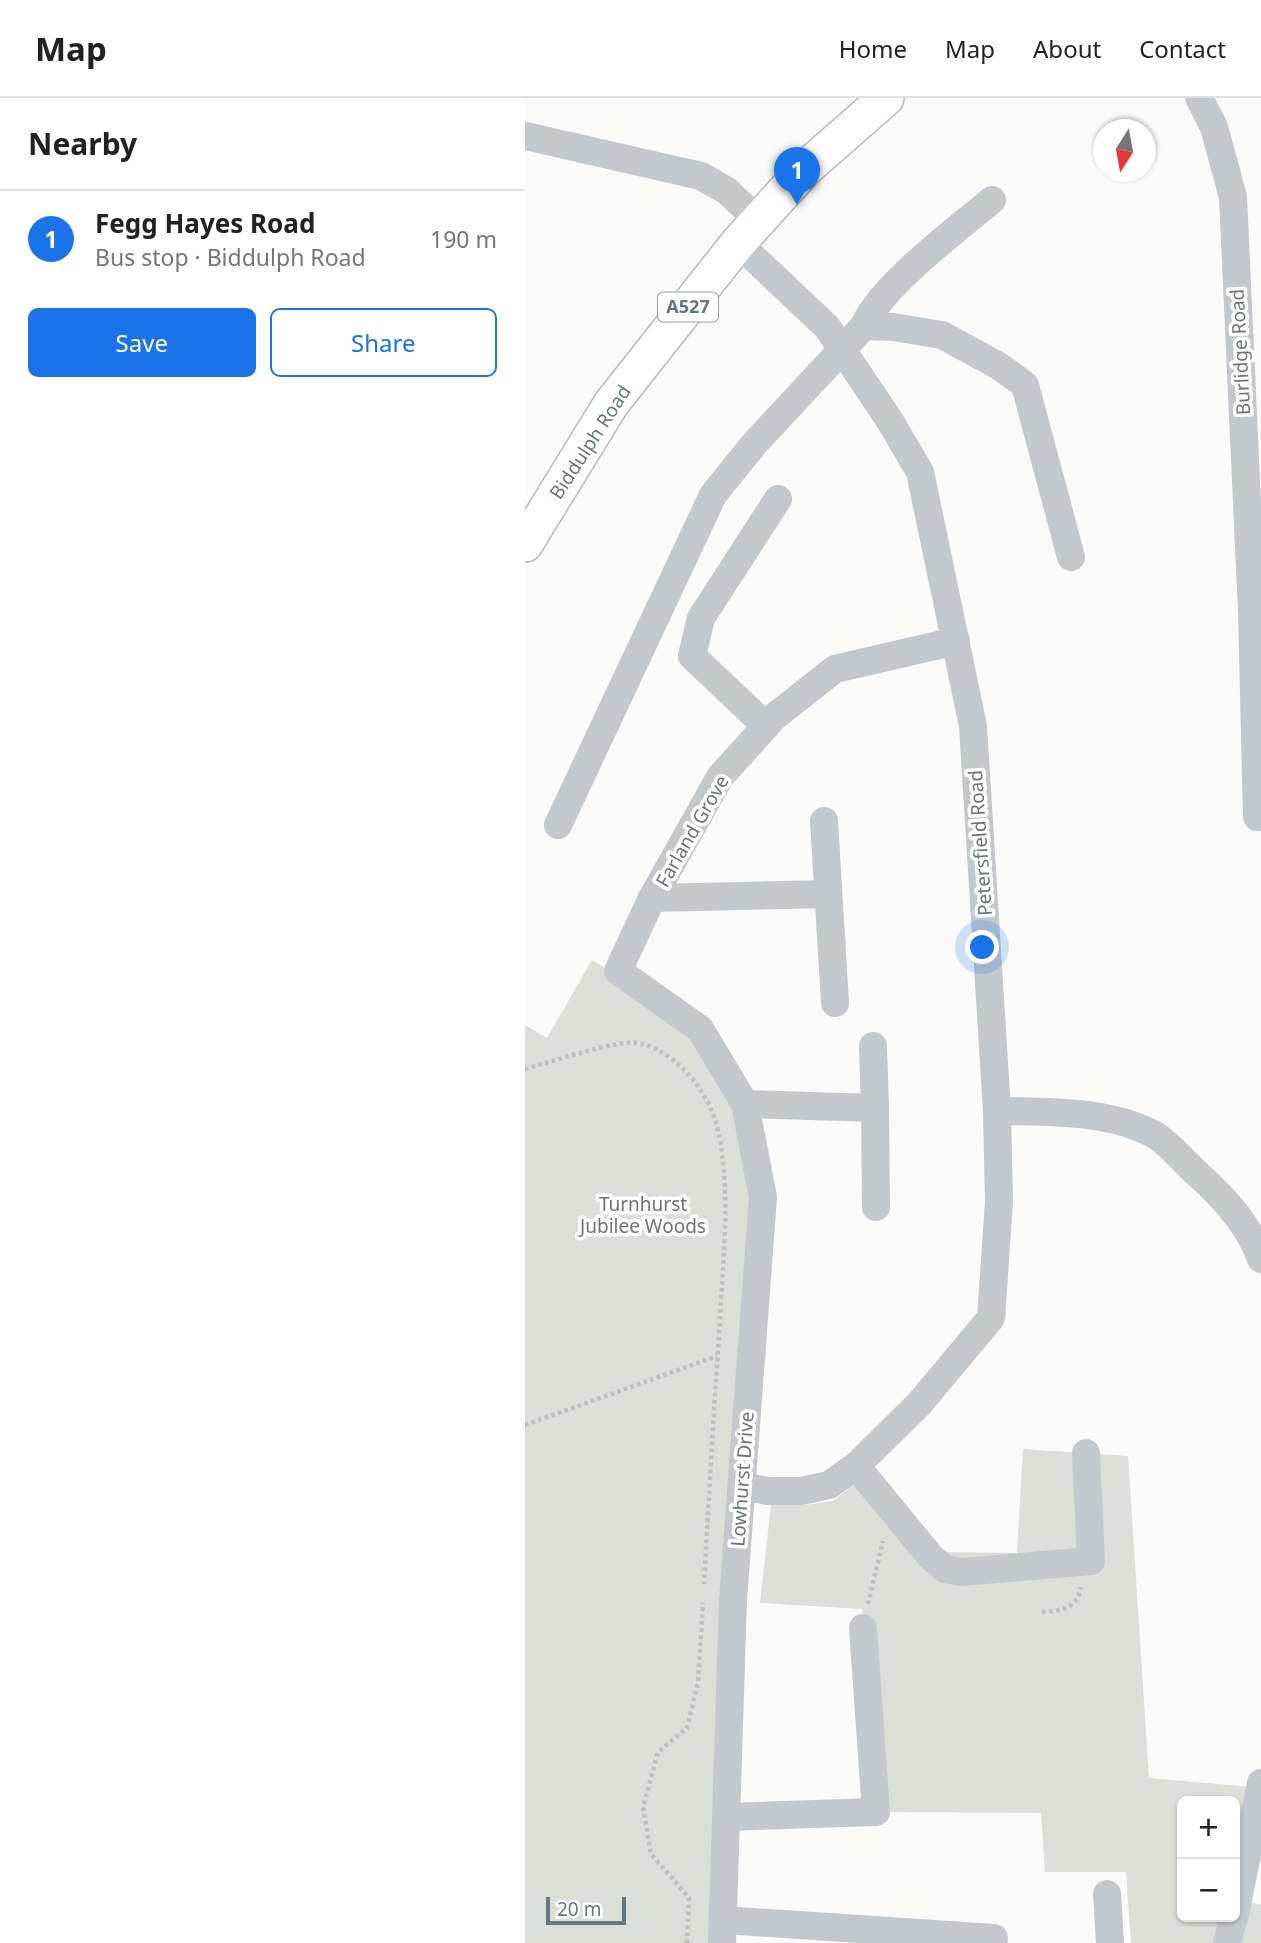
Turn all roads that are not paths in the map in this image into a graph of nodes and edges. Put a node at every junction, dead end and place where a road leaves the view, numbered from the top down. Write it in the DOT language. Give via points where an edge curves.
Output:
graph roads {
  1 [pos="886,98"];
  2 [pos="1199,98"];
  3 [pos="525,136"];
  4 [pos="992,200"];
  5 [pos="747,231"];
  6 [pos="864,326"];
  7 [pos="843,347"];
  8 [pos="778,499"];
  9 [pos="525,544"];
  10 [pos="1071,557"];
  11 [pos="1256,612"];
  12 [pos="956,641"];
  13 [pos="766,726"];
  14 [pos="1257,817"];
  15 [pos="824,821"];
  16 [pos="558,825"];
  17 [pos="828,894"];
  18 [pos="652,898"];
  19 [pos="835,1003"];
  20 [pos="700,1028"];
  21 [pos="873,1046"];
  22 [pos="745,1104"];
  23 [pos="874,1108"];
  24 [pos="997,1111"];
  25 [pos="876,1208"];
  26 [pos="1261,1259"];
  27 [pos="1087,1453"];
  28 [pos="856,1466"];
  29 [pos="742,1486"];
  30 [pos="863,1628"];
  31 [pos="1261,1783"];
  32 [pos="726,1817"];
  33 [pos="1240,1890"];
  34 [pos="1107,1894"];
  35 [pos="1233,1922"];
  36 [pos="723,1932"];
  37 [pos="994,1938"];
  38 [pos="1110,1943"];
  39 [pos="1227,1943"];
  1 -- 5 [label="main road, Biddulph Road / A527" via="805,169"];
  2 -- 11 [label="street, Burlidge Road" via="1214,127 1233,197"];
  3 -- 5 [label="street, Petersfield Road" via="701,176 727,191"];
  4 -- 6 [label="street" via="914,266 869,314"];
  5 -- 7 [label="street, Petersfield Road"];
  5 -- 9 [label="main road, Biddulph Road / A527" via="611,404"];
  6 -- 7 [label="street"];
  6 -- 10 [label="street" via="942,335 1025,385"];
  7 -- 12 [label="street, Petersfield Road" via="920,472"];
  7 -- 16 [label="street" via="713,495"];
  8 -- 13 [label="street" via="701,618 692,656"];
  11 -- 14 [label="street, Burlidge Road"];
  12 -- 13 [label="street, Farland Grove" via="835,669"];
  12 -- 24 [label="street, Petersfield Road" via="973,726"];
  13 -- 18 [label="street, Farland Grove" via="720,777"];
  15 -- 17 [label="street"];
  17 -- 18 [label="street"];
  17 -- 19 [label="street"];
  18 -- 20 [label="street, Farland Grove" via="618,971"];
  20 -- 22 [label="street, Lowhurst Drive"];
  21 -- 23 [label="street"];
  22 -- 23 [label="street"];
  22 -- 29 [label="street, Lowhurst Drive" via="763,1197"];
  23 -- 25 [label="street"];
  24 -- 26 [label="street" via="1086,1115 1122,1122 1156,1136 1228,1202"];
  24 -- 28 [label="street, Petersfield Road" via="999,1202 991,1318 919,1404"];
  27 -- 28 [label="street" via="1091,1561 962,1572 945,1569 930,1556"];
  28 -- 29 [label="street, Petersfield Road" via="829,1485 801,1491"];
  29 -- 32 [label="street, Lowhurst Drive"];
  30 -- 32 [label="street" via="876,1812"];
  31 -- 33 [label="street"];
  32 -- 36 [label="street, Lowhurst Drive"];
  34 -- 38 [label="street"];
  35 -- 39 [label="street"];
  36 -- 37 [label="street"];
}
